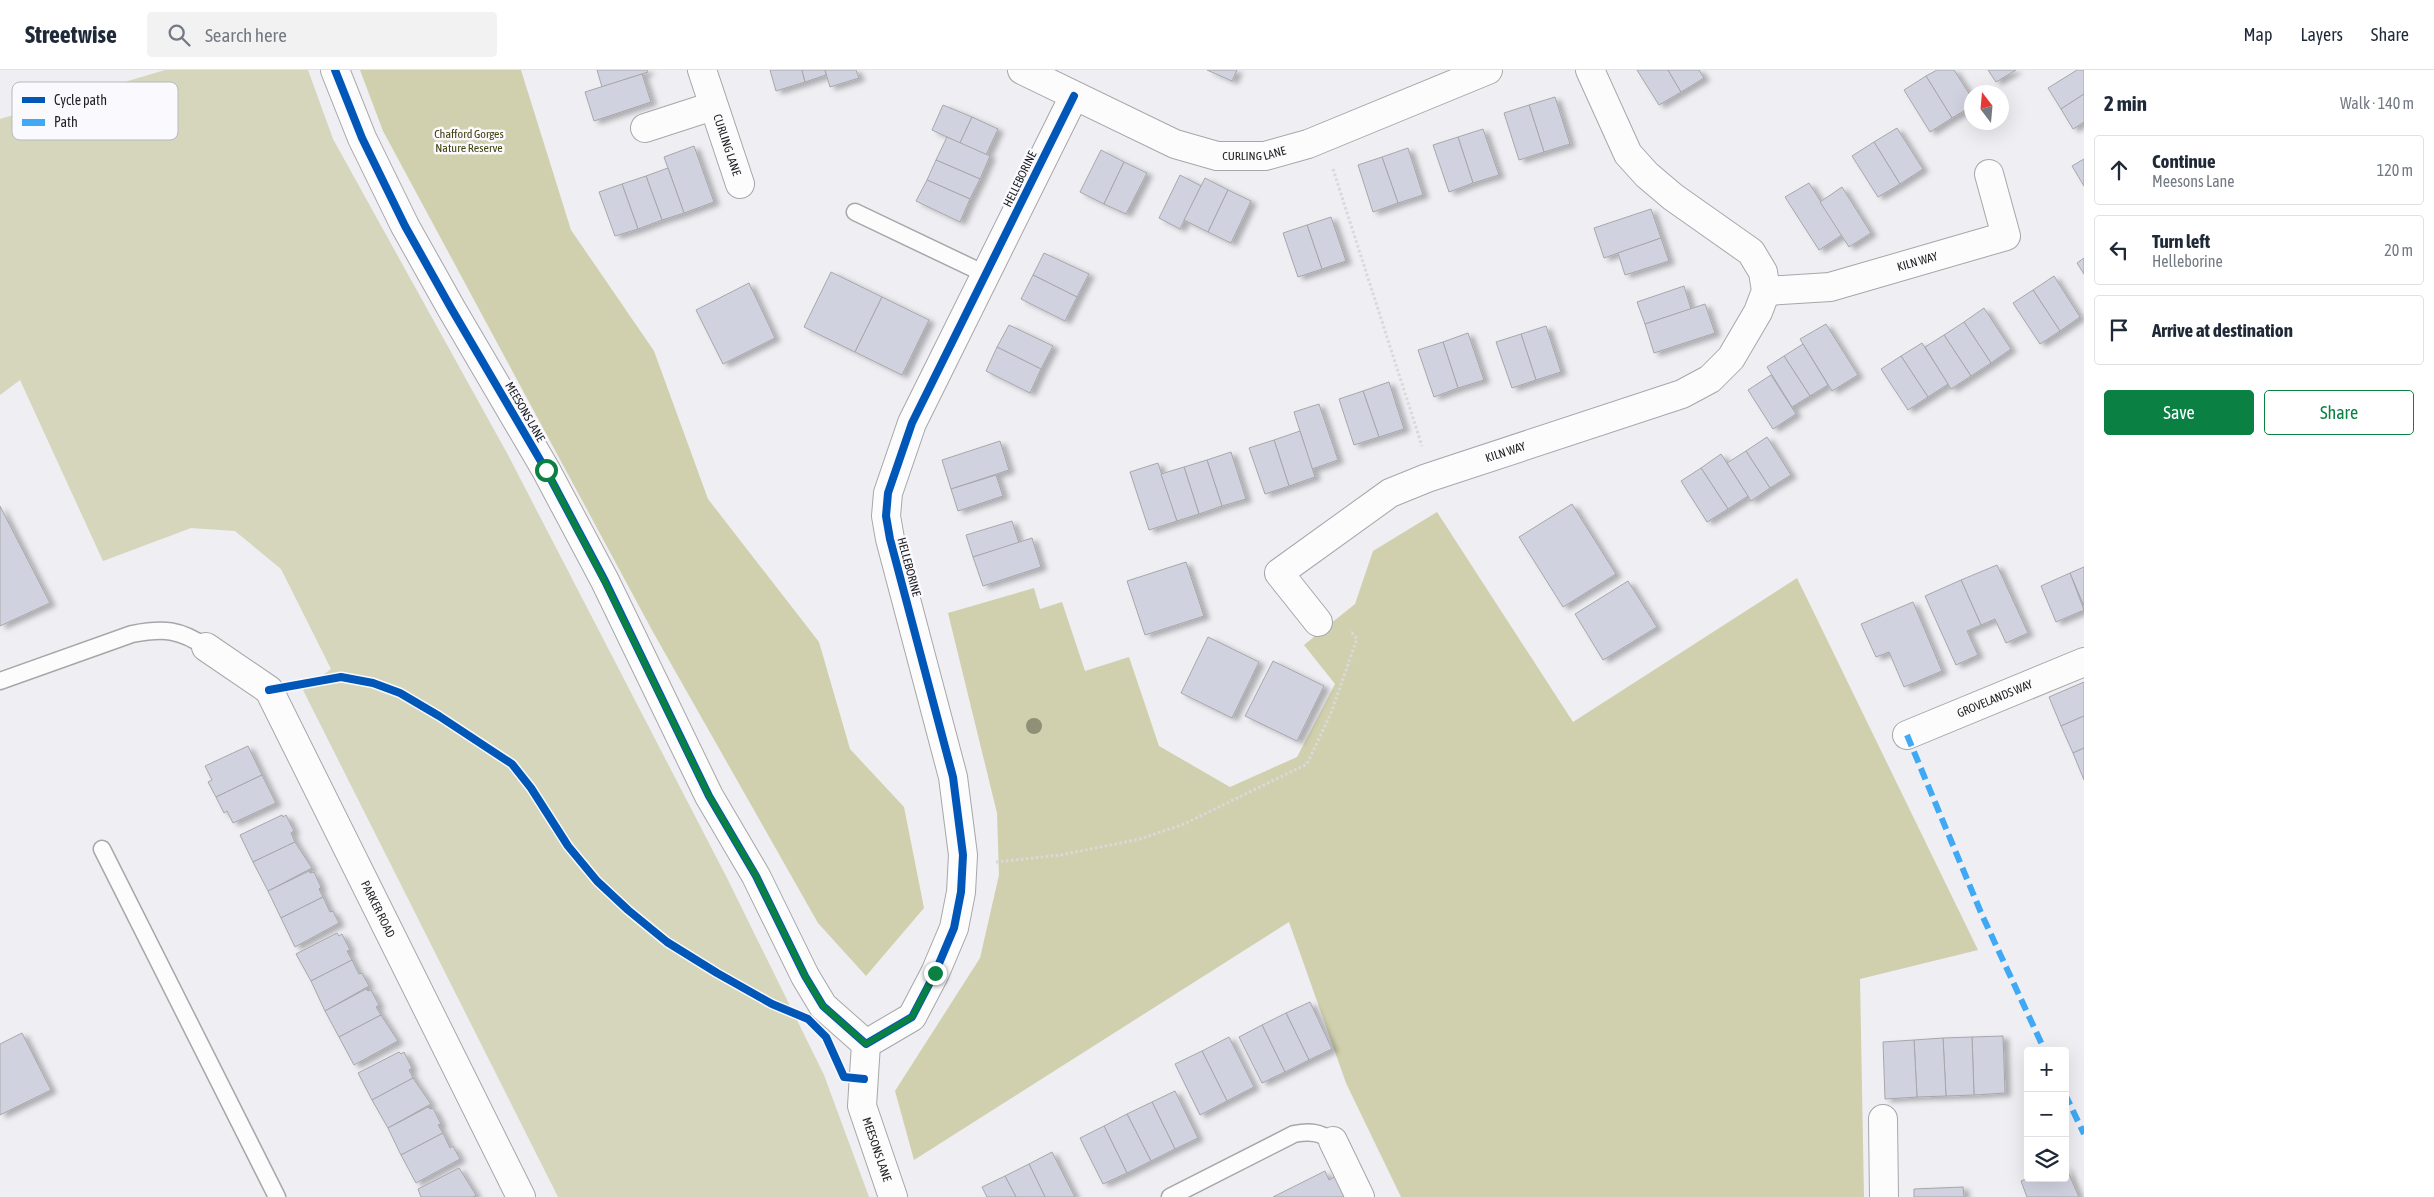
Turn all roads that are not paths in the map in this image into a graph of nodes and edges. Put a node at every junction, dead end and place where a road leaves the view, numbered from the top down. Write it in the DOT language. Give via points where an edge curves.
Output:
graph roads {
  1 [pos="335,70"];
  2 [pos="702,70"];
  3 [pos="1022,70"];
  4 [pos="1488,70"];
  5 [pos="1590,70"];
  6 [pos="1455,76"];
  7 [pos="1074,96"];
  8 [pos="713,106"];
  9 [pos="645,128"];
  10 [pos="1989,174"];
  11 [pos="740,184"];
  12 [pos="855,212"];
  13 [pos="985,274"];
  14 [pos="1766,291"];
  15 [pos="1318,622"];
  16 [pos="206,647"];
  17 [pos="2084,662"];
  18 [pos="0,681"];
  19 [pos="1907,735"];
  20 [pos="102,850"];
  21 [pos="866,1044"];
  22 [pos="1883,1120"];
  23 [pos="1333,1141"];
  24 [pos="277,1197"];
  25 [pos="521,1197"];
  26 [pos="893,1197"];
  27 [pos="1170,1197"];
  28 [pos="1360,1197"];
  29 [pos="1884,1197"];
  1 -- 21 [label="street, MEESONS LANE" via="362,138 405,226 546,470 605,582 709,796 756,876 805,976 823,1006"];
  2 -- 8 [label="street, CURLING LANE"];
  3 -- 7 [label="street, CURLING LANE"];
  4 -- 6 [label="street, CURLING LANE"];
  5 -- 14 [label="street" via="1628,154 1673,197 1751,252 1763,272"];
  6 -- 7 [label="street, CURLING LANE" via="1308,144 1265,156 1217,156 1174,144"];
  7 -- 13 [label="street, HELLEBORINE"];
  8 -- 9 [label="street, CURLING LANE"];
  8 -- 11 [label="street, CURLING LANE"];
  10 -- 14 [label="street, KILN WAY" via="2006,236 1830,287"];
  12 -- 13 [label="lane"];
  13 -- 21 [label="street, HELLEBORINE" via="912,422 888,493 886,516 953,777 963,855 961,892 954,928 912,1017"];
  14 -- 15 [label="street, KILN WAY" via="1758,312 1731,358 1710,379 1682,394 1427,478 1390,493 1362,511 1280,573"];
  16 -- 18 [label="lane" via="187,634 152,630 132,634"];
  16 -- 25 [label="street, PARKER ROAD" via="268,690"];
  17 -- 19 [label="street, GROVELANDS WAY"];
  20 -- 24 [label="lane"];
  21 -- 26 [label="street, MEESONS LANE" via="862,1106"];
  22 -- 29 [label="street"];
  23 -- 27 [label="lane" via="1310,1131 1294,1134"];
  23 -- 28 [label="street"];
}
